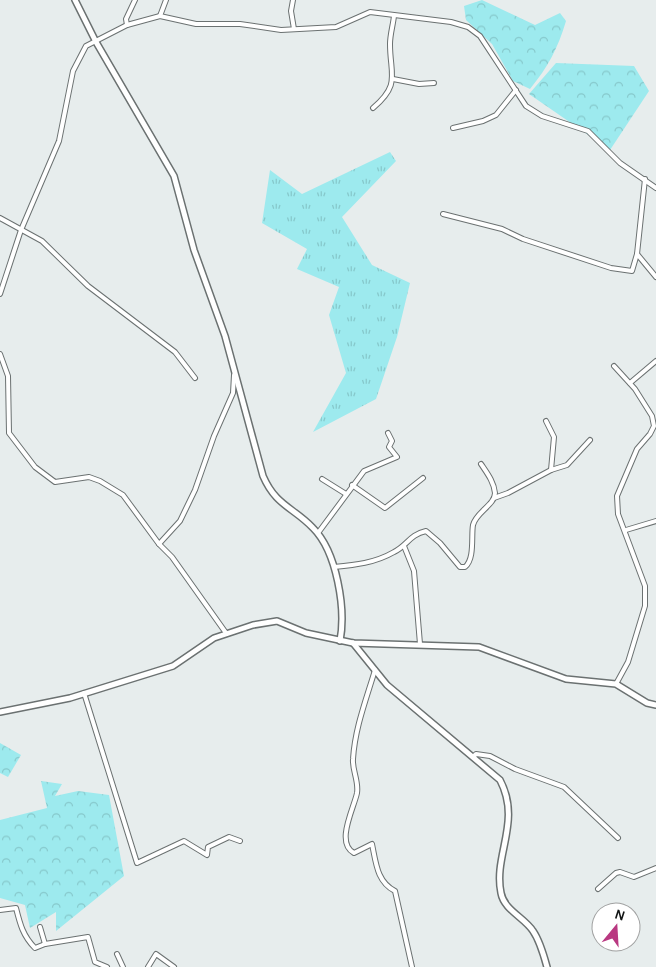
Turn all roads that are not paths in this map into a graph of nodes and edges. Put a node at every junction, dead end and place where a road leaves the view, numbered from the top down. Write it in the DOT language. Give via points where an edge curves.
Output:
graph roads {
  1 [pos="75,0"];
  2 [pos="135,0"];
  3 [pos="166,0"];
  4 [pos="294,0"];
  5 [pos="160,16"];
  6 [pos="394,16"];
  7 [pos="127,25"];
  8 [pos="294,29"];
  9 [pos="96,42"];
  10 [pos="393,80"];
  11 [pos="434,83"];
  12 [pos="516,90"];
  13 [pos="373,108"];
  14 [pos="453,128"];
  15 [pos="645,179"];
  16 [pos="656,188"];
  17 [pos="443,214"];
  18 [pos="0,218"];
  19 [pos="21,230"];
  20 [pos="637,254"];
  21 [pos="656,277"];
  22 [pos="0,294"];
  23 [pos="0,354"];
  24 [pos="656,361"];
  25 [pos="614,366"];
  26 [pos="234,369"];
  27 [pos="195,378"];
  28 [pos="630,383"];
  29 [pos="656,411"];
  30 [pos="652,416"];
  31 [pos="546,421"];
  32 [pos="388,434"];
  33 [pos="590,440"];
  34 [pos="481,464"];
  35 [pos="551,470"];
  36 [pos="423,478"];
  37 [pos="322,479"];
  38 [pos="352,485"];
  39 [pos="346,494"];
  40 [pos="494,498"];
  41 [pos="656,521"];
  42 [pos="626,530"];
  43 [pos="318,533"];
  44 [pos="159,544"];
  45 [pos="404,546"];
  46 [pos="334,567"];
  47 [pos="226,633"];
  48 [pos="340,641"];
  49 [pos="353,644"];
  50 [pos="420,644"];
  51 [pos="375,670"];
  52 [pos="616,684"];
  53 [pos="84,694"];
  54 [pos="656,705"];
  55 [pos="0,712"];
  56 [pos="474,756"];
  57 [pos="618,838"];
  58 [pos="240,841"];
  59 [pos="656,868"];
  60 [pos="598,889"];
  61 [pos="0,910"];
  62 [pos="40,927"];
  63 [pos="45,944"];
  64 [pos="117,954"];
  65 [pos="108,967"];
  66 [pos="122,967"];
  67 [pos="148,967"];
  68 [pos="174,967"];
  69 [pos="412,967"];
  70 [pos="547,967"];
  1 -- 9 [label="street"];
  2 -- 7 [label="street" via="126,19"];
  3 -- 5 [label="street"];
  4 -- 8 [label="street" via="291,11"];
  5 -- 7 [label="street"];
  5 -- 8 [label="street" via="196,24"];
  6 -- 8 [label="street" via="370,12 336,27"];
  6 -- 10 [label="street" via="390,44"];
  6 -- 12 [label="street" via="468,27 480,36"];
  7 -- 9 [label="street"];
  9 -- 19 [label="street" via="86,46 76,62 59,141"];
  9 -- 26 [label="street" via="174,176 194,250"];
  10 -- 11 [label="street"];
  10 -- 13 [label="street" via="385,98"];
  12 -- 14 [label="street" via="496,115"];
  12 -- 15 [label="street" via="526,106 542,116 588,131 620,163"];
  15 -- 16 [label="street"];
  15 -- 20 [label="street"];
  17 -- 20 [label="street" via="502,229 611,268 632,271"];
  18 -- 19 [label="street"];
  19 -- 22 [label="street"];
  19 -- 27 [label="street" via="42,241 88,286 175,352"];
  20 -- 21 [label="street"];
  23 -- 44 [label="street" via="8,376 9,433 21,452 55,482 89,478 123,495"];
  24 -- 28 [label="street"];
  25 -- 28 [label="street"];
  26 -- 43 [label="street" via="270,492"];
  26 -- 44 [label="street" via="233,393 195,490 180,521"];
  28 -- 30 [label="street"];
  29 -- 30 [label="street"];
  30 -- 42 [label="street" via="654,426 637,449 618,496 618,514"];
  31 -- 35 [label="street" via="554,437"];
  32 -- 38 [label="street" via="392,441 388,447 397,457 364,471"];
  33 -- 35 [label="street" via="567,465"];
  34 -- 40 [label="street" via="494,487"];
  35 -- 40 [label="street"];
  36 -- 38 [label="street" via="385,508"];
  37 -- 39 [label="street"];
  38 -- 39 [label="street"];
  39 -- 43 [label="street"];
  40 -- 45 [label="street" via="476,516 470,558 465,567 460,567 426,531 415,534"];
  41 -- 42 [label="street"];
  42 -- 52 [label="street" via="645,586 645,606 628,662"];
  43 -- 46 [label="street"];
  44 -- 47 [label="street" via="172,557"];
  45 -- 46 [label="street" via="374,561"];
  45 -- 50 [label="street" via="414,571"];
  46 -- 48 [label="street" via="342,606"];
  47 -- 48 [label="street" via="277,621 306,633"];
  47 -- 53 [label="street" via="173,666"];
  48 -- 49 [label="street"];
  49 -- 50 [label="street"];
  49 -- 51 [label="street"];
  50 -- 52 [label="street" via="479,647 566,680"];
  51 -- 56 [label="street" via="387,685"];
  51 -- 69 [label="street" via="354,744 352,762 357,790 346,837 347,846 354,853 372,844 384,885 395,892"];
  52 -- 54 [label="street"];
  53 -- 55 [label="street"];
  53 -- 58 [label="street" via="136,863 184,841 207,855 208,847 229,837"];
  56 -- 57 [label="street" via="490,756 564,787"];
  56 -- 70 [label="street" via="500,780 508,794 501,895 534,931"];
  59 -- 60 [label="street" via="634,877 616,873"];
  61 -- 63 [label="street" via="16,908 22,932 28,941 35,948"];
  62 -- 63 [label="street"];
  63 -- 65 [label="street" via="88,937 95,962"];
  64 -- 66 [label="street"];
  67 -- 68 [label="street" via="156,954"];
}
